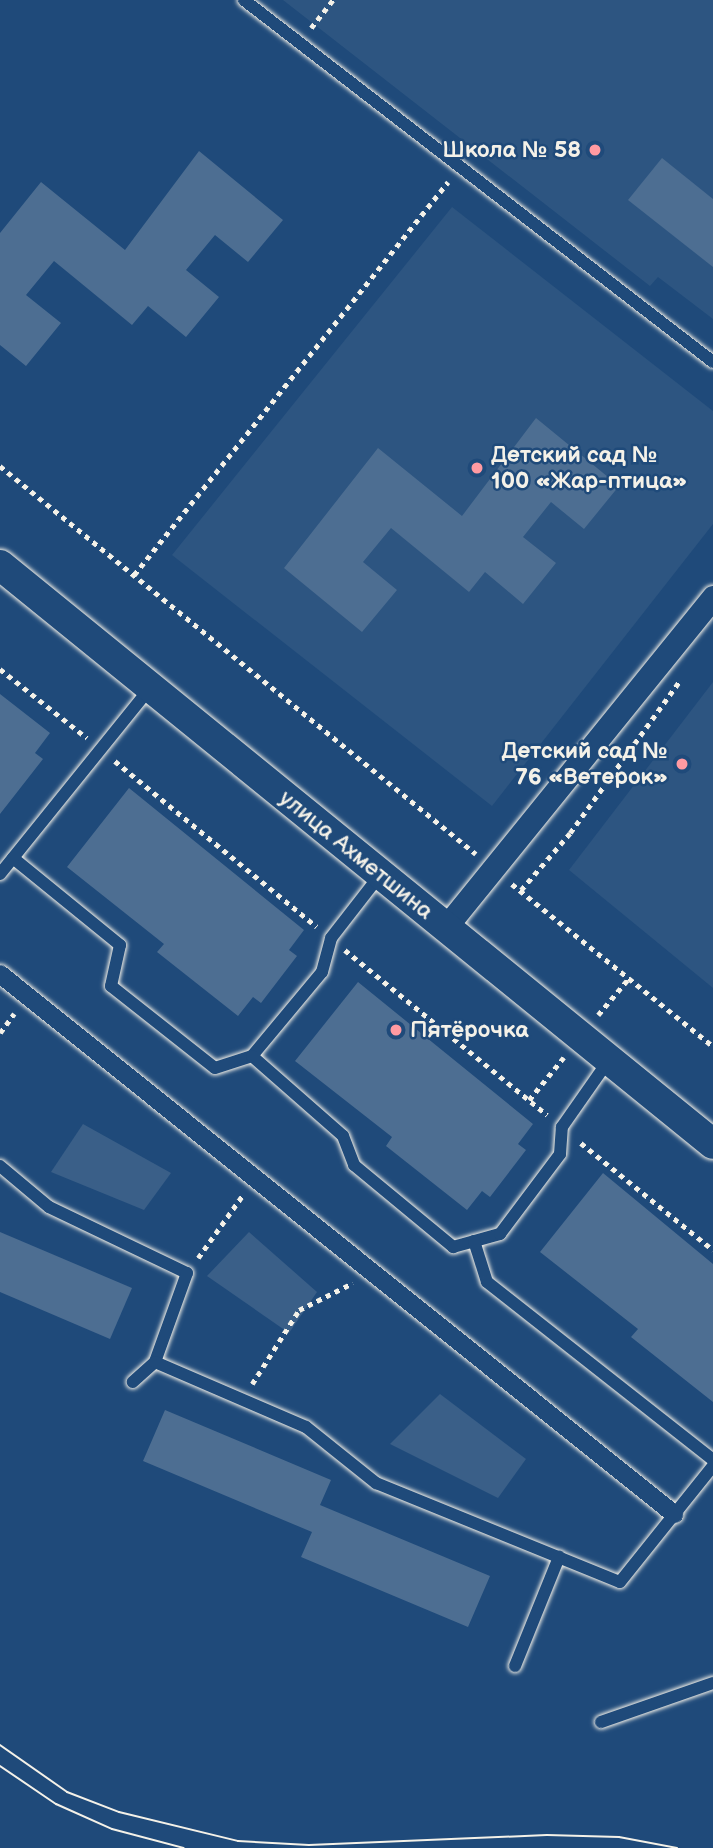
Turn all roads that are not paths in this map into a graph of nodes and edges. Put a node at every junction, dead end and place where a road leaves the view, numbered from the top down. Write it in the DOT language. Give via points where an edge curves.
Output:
graph roads {
  1 [pos="244,0"];
  2 [pos="713,362"];
  3 [pos="0,565"];
  4 [pos="713,597"];
  5 [pos="150,687"];
  6 [pos="13,858"];
  7 [pos="0,874"];
  8 [pos="380,875"];
  9 [pos="445,928"];
  10 [pos="0,974"];
  11 [pos="252,1056"];
  12 [pos="609,1060"];
  13 [pos="713,1144"];
  14 [pos="0,1166"];
  15 [pos="474,1241"];
  16 [pos="155,1362"];
  17 [pos="133,1382"];
  18 [pos="713,1460"];
  19 [pos="713,1466"];
  20 [pos="674,1514"];
  21 [pos="559,1557"];
  22 [pos="514,1666"];
  23 [pos="713,1683"];
  24 [pos="601,1722"];
  1 -- 2 [label="lane"];
  3 -- 5 [label="street, улица Ахметшина"];
  4 -- 9 [label="street"];
  5 -- 6 [label="lane"];
  5 -- 8 [label="street, улица Ахметшина"];
  6 -- 7 [label="lane"];
  6 -- 11 [label="lane" via="120,945 111,986 215,1068"];
  8 -- 9 [label="street, улица Ахметшина"];
  8 -- 11 [label="lane" via="331,938 321,972"];
  9 -- 12 [label="street, улица Ахметшина"];
  10 -- 20 [label="street"];
  11 -- 15 [label="lane" via="343,1136 354,1166 453,1247"];
  12 -- 13 [label="street, улица Ахметшина"];
  12 -- 15 [label="lane" via="562,1127 561,1154 500,1234"];
  14 -- 16 [label="lane" via="49,1206 187,1273"];
  15 -- 18 [label="lane" via="486,1282"];
  16 -- 17 [label="lane"];
  16 -- 21 [label="lane" via="306,1427 376,1483"];
  19 -- 20 [label="lane"];
  20 -- 21 [label="lane" via="620,1582"];
  21 -- 22 [label="lane"];
  23 -- 24 [label="lane"];
}
